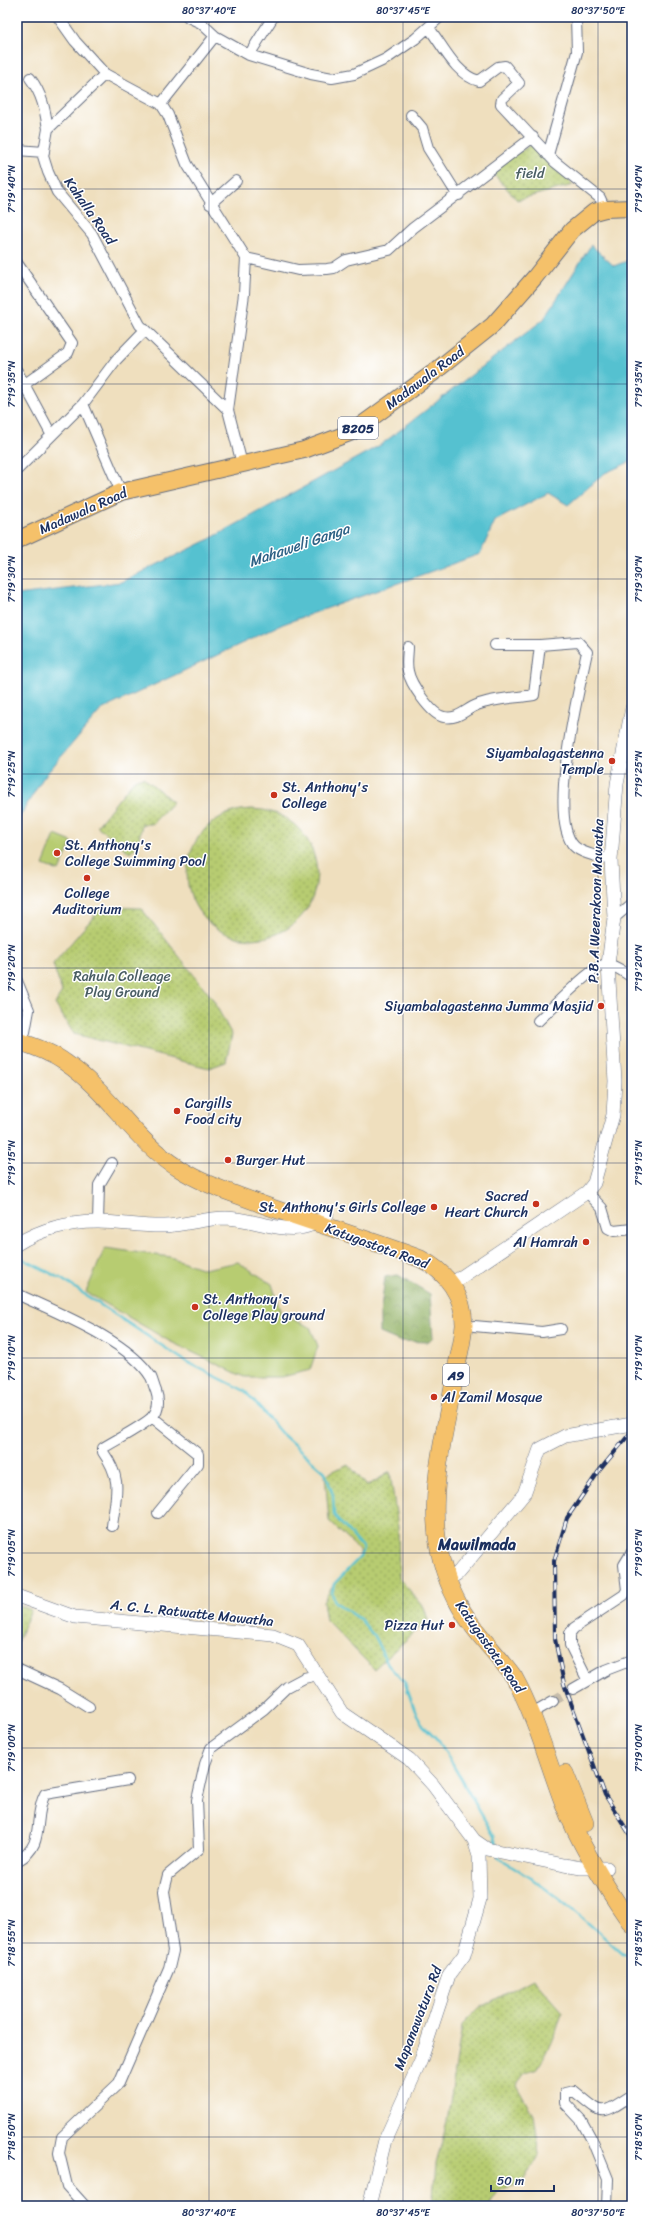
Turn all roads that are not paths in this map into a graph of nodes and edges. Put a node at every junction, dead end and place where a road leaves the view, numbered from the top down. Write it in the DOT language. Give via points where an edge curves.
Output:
graph roads {
  1 [pos="58,17"];
  2 [pos="188,17"];
  3 [pos="273,17"];
  4 [pos="440,17"];
  5 [pos="576,17"];
  6 [pos="429,28"];
  7 [pos="215,36"];
  8 [pos="249,55"];
  9 [pos="105,74"];
  10 [pos="30,78"];
  11 [pos="161,104"];
  12 [pos="411,115"];
  13 [pos="48,129"];
  14 [pos="533,137"];
  15 [pos="17,150"];
  16 [pos="44,152"];
  17 [pos="548,155"];
  18 [pos="236,181"];
  19 [pos="460,195"];
  20 [pos="210,204"];
  21 [pos="632,208"];
  22 [pos="605,209"];
  23 [pos="246,258"];
  24 [pos="17,263"];
  25 [pos="145,330"];
  26 [pos="17,371"];
  27 [pos="25,384"];
  28 [pos="83,404"];
  29 [pos="228,410"];
  30 [pos="51,434"];
  31 [pos="242,464"];
  32 [pos="17,470"];
  33 [pos="121,492"];
  34 [pos="17,540"];
  35 [pos="496,645"];
  36 [pos="540,645"];
  37 [pos="408,646"];
  38 [pos="632,708"];
  39 [pos="611,860"];
  40 [pos="632,903"];
  41 [pos="614,918"];
  42 [pos="608,964"];
  43 [pos="632,977"];
  44 [pos="17,981"];
  45 [pos="538,1021"];
  46 [pos="20,1034"];
  47 [pos="112,1163"];
  48 [pos="587,1192"];
  49 [pos="322,1219"];
  50 [pos="98,1222"];
  51 [pos="632,1229"];
  52 [pos="17,1244"];
  53 [pos="455,1281"];
  54 [pos="17,1294"];
  55 [pos="474,1326"];
  56 [pos="561,1329"];
  57 [pos="152,1417"];
  58 [pos="630,1423"];
  59 [pos="158,1513"];
  60 [pos="112,1526"];
  61 [pos="632,1552"];
  62 [pos="452,1577"];
  63 [pos="17,1596"];
  64 [pos="632,1660"];
  65 [pos="17,1669"];
  66 [pos="318,1675"];
  67 [pos="587,1680"];
  68 [pos="573,1689"];
  69 [pos="89,1707"];
  70 [pos="128,1780"];
  71 [pos="474,1840"];
  72 [pos="17,1861"];
  73 [pos="601,1868"];
  74 [pos="632,1905"];
  75 [pos="632,1925"];
  76 [pos="632,2095"];
  77 [pos="85,2206"];
  78 [pos="369,2206"];
  79 [pos="607,2206"];
  1 -- 9 [label="street" via="75,41"];
  2 -- 7 [label="street" via="201,23"];
  3 -- 8 [label="street"];
  4 -- 6 [label="street"];
  5 -- 17 [label="street" via="576,52"];
  6 -- 8 [label="street" via="386,60 354,74 332,78"];
  6 -- 14 [label="street" via="462,73 471,79 480,81 498,67 505,66 519,83 502,99 502,104"];
  7 -- 8 [label="street"];
  7 -- 11 [label="street"];
  9 -- 11 [label="street"];
  9 -- 13 [label="street"];
  10 -- 13 [label="street, Kahalla Road" via="44,104"];
  11 -- 20 [label="street" via="168,115 186,164"];
  12 -- 19 [label="street" via="422,128 428,148"];
  13 -- 16 [label="street, Kahalla Road"];
  14 -- 17 [label="street"];
  14 -- 19 [label="street"];
  15 -- 16 [label="street"];
  16 -- 25 [label="street, Kahalla Road" via="43,156 56,192 92,234"];
  17 -- 22 [label="street" via="600,198"];
  18 -- 20 [label="street"];
  19 -- 23 [label="street" via="413,228 389,250 346,260 334,268 298,270"];
  20 -- 23 [label="street"];
  21 -- 22 [label="main road, Madawala Road / B205"];
  22 -- 31 [label="main road, Madawala Road / B205" via="594,212 572,230 493,325 352,432 304,450"];
  23 -- 29 [label="street" via="244,294"];
  24 -- 27 [label="street" via="72,343 68,353"];
  25 -- 28 [label="street" via="116,360"];
  25 -- 29 [label="street, Kahalla Road"];
  26 -- 27 [label="street"];
  27 -- 30 [label="street"];
  28 -- 30 [label="street" via="61,428"];
  28 -- 33 [label="street"];
  29 -- 31 [label="street"];
  30 -- 32 [label="street"];
  31 -- 33 [label="main road, Madawala Road / B205"];
  33 -- 34 [label="main road, Madawala Road / B205"];
  35 -- 36 [label="street"];
  36 -- 37 [label="street" via="534,695 485,702 461,715 444,717 432,711 410,678 407,669"];
  36 -- 39 [label="street" via="578,642 587,652 574,715 562,797 566,833 575,847"];
  38 -- 39 [label="street, P.B.A Weerakoon Mawatha" via="617,784"];
  39 -- 41 [label="street, P.B.A Weerakoon Mawatha"];
  40 -- 41 [label="street"];
  41 -- 42 [label="street, P.B.A Weerakoon Mawatha"];
  42 -- 43 [label="street"];
  42 -- 45 [label="street" via="602,965 585,977"];
  42 -- 48 [label="street, P.B.A Weerakoon Mawatha" via="616,1081 613,1115 594,1183"];
  44 -- 46 [label="street" via="28,1010"];
  46 -- 49 [label="highway, Katugastota Road / A9" via="68,1064 152,1147 178,1169 209,1185"];
  47 -- 50 [label="street" via="99,1185"];
  48 -- 51 [label="street" via="602,1208 608,1228 614,1232"];
  48 -- 53 [label="street, P.B.A Weerakoon Mawatha"];
  49 -- 50 [label="street" via="296,1230 225,1218 166,1226"];
  49 -- 53 [label="highway, Katugastota Road / A9" via="421,1259"];
  50 -- 52 [label="street" via="54,1228 33,1234"];
  53 -- 55 [label="highway, Katugastota Road / A9" via="472,1301"];
  53 -- 62 [label="highway, Katugastota Road / A9" via="463,1313 463,1330 438,1473 434,1521 437,1546"];
  54 -- 57 [label="street" via="87,1327 142,1366 151,1378 158,1397 158,1406"];
  55 -- 56 [label="street" via="542,1332"];
  55 -- 62 [label="highway, Katugastota Road / A9" via="445,1504"];
  57 -- 59 [label="street" via="198,1454 198,1464"];
  57 -- 60 [label="street" via="103,1448 117,1480"];
  58 -- 62 [label="street" via="565,1436 540,1449 524,1494"];
  61 -- 67 [label="street" via="624,1565 624,1596 570,1633 570,1645"];
  62 -- 73 [label="highway, Katugastota Road / A9" via="456,1600 472,1626 542,1707 564,1802"];
  63 -- 66 [label="street, A. C. L. Ratwatte Mawatha" via="75,1617 274,1635 298,1645"];
  64 -- 67 [label="street"];
  65 -- 69 [label="street" via="60,1689"];
  66 -- 71 [label="street, A. C. L. Ratwatte Mawatha" via="342,1713 409,1759 433,1785"];
  66 -- 77 [label="street" via="304,1678 288,1687 264,1709 211,1748 197,1800 199,1849 168,1875 164,1891 173,1951 169,1968 119,2083 62,2138 59,2153 68,2186"];
  67 -- 68 [label="street"];
  70 -- 72 [label="street" via="45,1794 40,1803 36,1841 27,1856"];
  71 -- 73 [label="street, A. C. L. Ratwatte Mawatha" via="487,1848 564,1865"];
  71 -- 78 [label="street, Mapanawatura Rd" via="479,1856 480,1899 464,1955 449,1975 420,2060 385,2140"];
  73 -- 74 [label="highway, Katugastota Road / A9"];
  73 -- 75 [label="highway, Katugastota Road / A9"];
  76 -- 79 [label="street" via="609,2111 599,2111 574,2091 565,2093 564,2103 581,2120 608,2179"];
}
